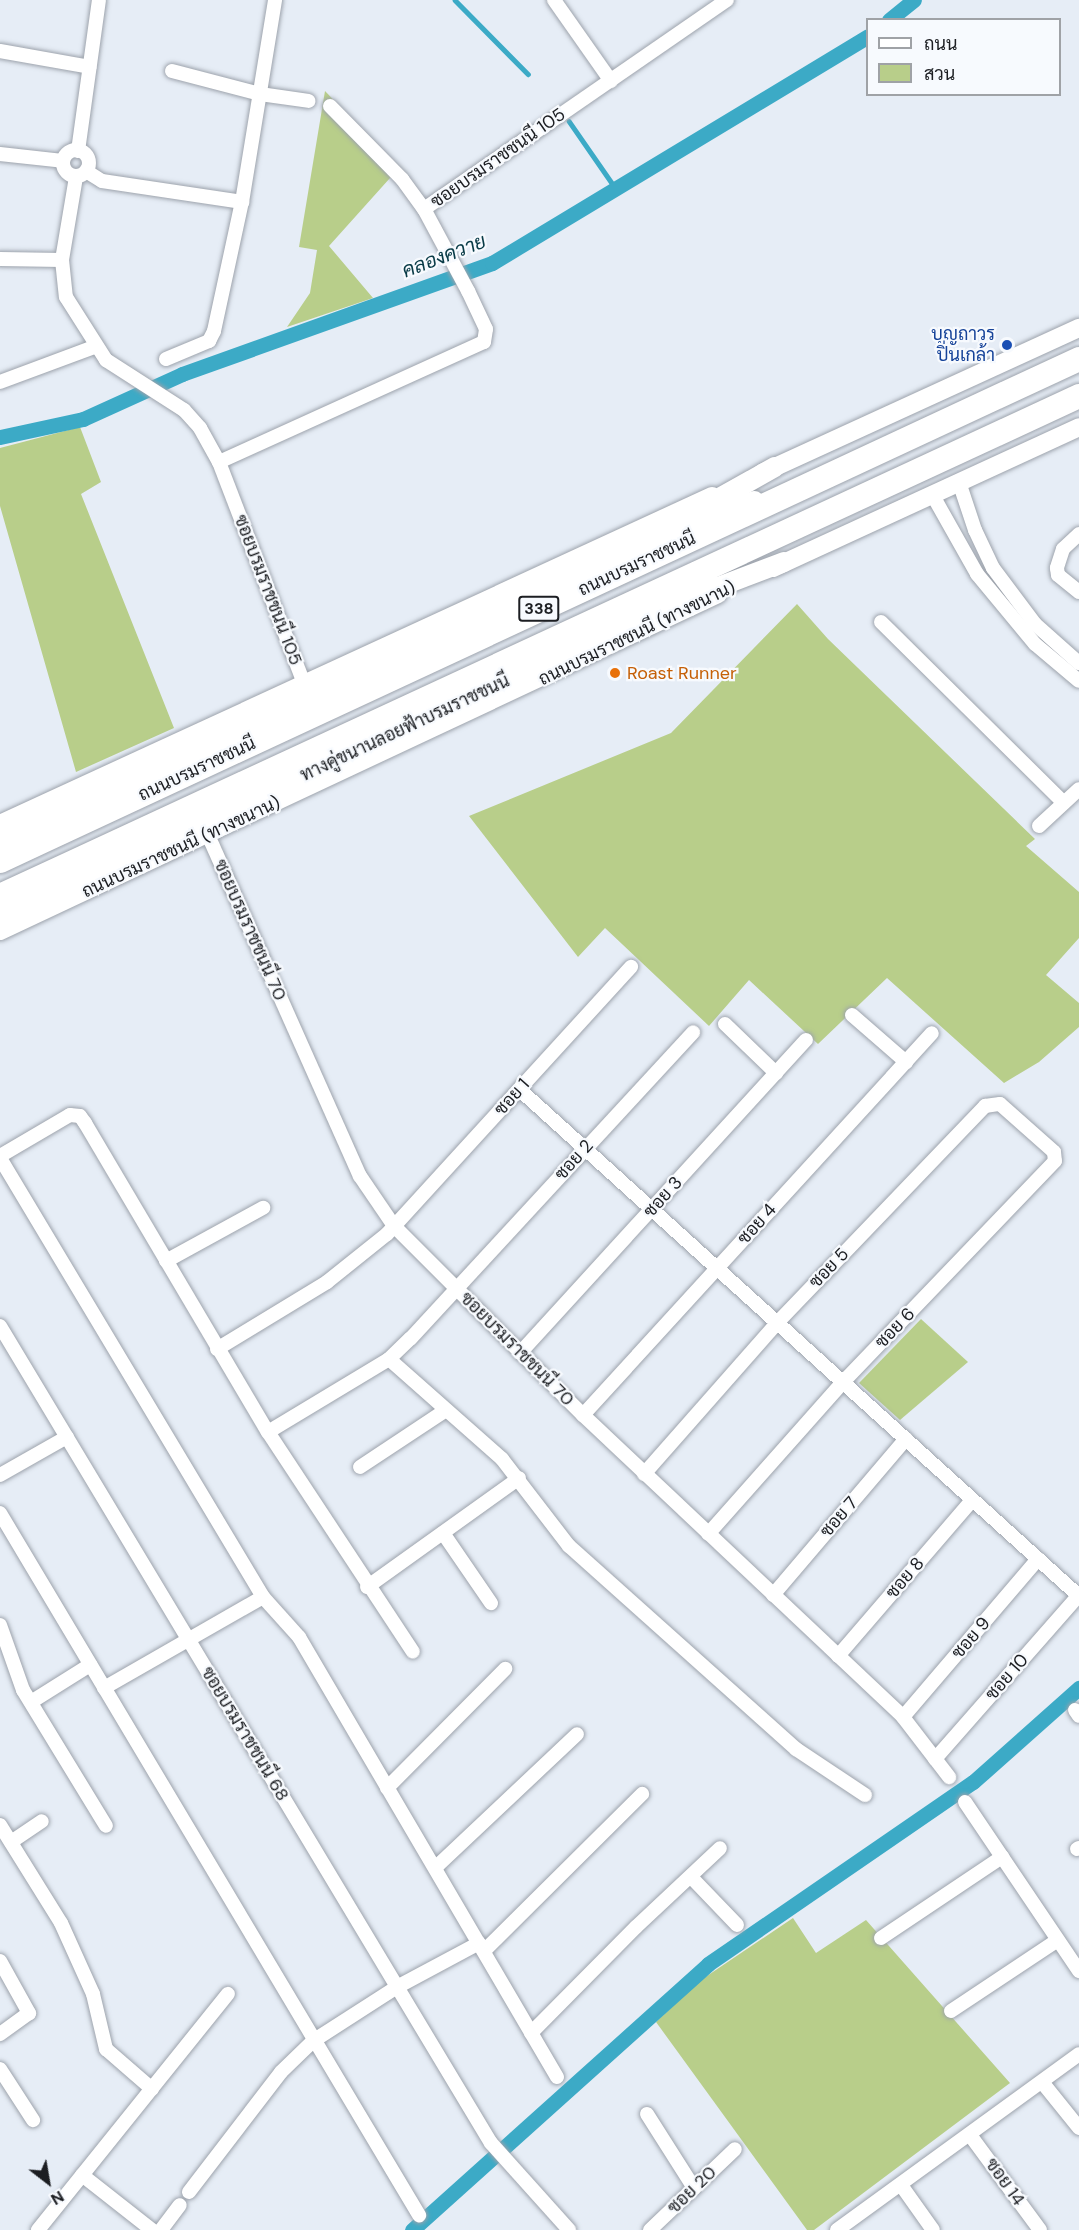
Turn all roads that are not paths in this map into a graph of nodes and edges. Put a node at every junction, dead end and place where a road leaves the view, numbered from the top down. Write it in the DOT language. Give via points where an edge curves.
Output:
graph roads {
  1 [pos="99,0"];
  2 [pos="275,0"];
  3 [pos="554,0"];
  4 [pos="727,0"];
  5 [pos="0,51"];
  6 [pos="90,67"];
  7 [pos="172,70"];
  8 [pos="611,81"];
  9 [pos="260,94"];
  10 [pos="309,101"];
  11 [pos="330,106"];
  12 [pos="78,151"];
  13 [pos="0,154"];
  14 [pos="63,161"];
  15 [pos="81,174"];
  16 [pos="242,202"];
  17 [pos="424,209"];
  18 [pos="0,259"];
  19 [pos="62,260"];
  20 [pos="1079,328"];
  21 [pos="94,347"];
  22 [pos="166,359"];
  23 [pos="1079,359"];
  24 [pos="0,382"];
  25 [pos="1079,396"];
  26 [pos="1079,427"];
  27 [pos="219,462"];
  28 [pos="775,467"];
  29 [pos="959,482"];
  30 [pos="793,490"];
  31 [pos="932,494"];
  32 [pos="801,524"];
  33 [pos="975,530"];
  34 [pos="1079,534"];
  35 [pos="955,539"];
  36 [pos="616,554"];
  37 [pos="784,562"];
  38 [pos="1079,592"];
  39 [pos="881,622"];
  40 [pos="622,628"];
  41 [pos="1079,663"];
  42 [pos="1079,681"];
  43 [pos="304,684"];
  44 [pos="1079,789"];
  45 [pos="1064,802"];
  46 [pos="0,824"];
  47 [pos="1039,826"];
  48 [pos="207,835"];
  49 [pos="0,842"];
  50 [pos="0,861"];
  51 [pos="0,896"];
  52 [pos="0,917"];
  53 [pos="0,931"];
  54 [pos="631,968"];
  55 [pos="852,1015"];
  56 [pos="724,1024"];
  57 [pos="693,1032"];
  58 [pos="932,1033"];
  59 [pos="806,1040"];
  60 [pos="906,1062"];
  61 [pos="776,1073"];
  62 [pos="519,1089"];
  63 [pos="1027,1128"];
  64 [pos="585,1149"];
  65 [pos="0,1157"];
  66 [pos="263,1208"];
  67 [pos="652,1209"];
  68 [pos="394,1226"];
  69 [pos="166,1261"];
  70 [pos="717,1268"];
  71 [pos="457,1290"];
  72 [pos="777,1323"];
  73 [pos="0,1326"];
  74 [pos="218,1349"];
  75 [pos="520,1353"];
  76 [pos="389,1359"];
  77 [pos="843,1382"];
  78 [pos="446,1410"];
  79 [pos="583,1415"];
  80 [pos="268,1432"];
  81 [pos="67,1437"];
  82 [pos="906,1439"];
  83 [pos="360,1467"];
  84 [pos="644,1474"];
  85 [pos="0,1475"];
  86 [pos="519,1478"];
  87 [pos="972,1500"];
  88 [pos="0,1513"];
  89 [pos="443,1533"];
  90 [pos="708,1534"];
  91 [pos="1038,1559"];
  92 [pos="367,1587"];
  93 [pos="773,1594"];
  94 [pos="1079,1596"];
  95 [pos="262,1597"];
  96 [pos="491,1603"];
  97 [pos="0,1625"];
  98 [pos="189,1640"];
  99 [pos="413,1652"];
  100 [pos="838,1656"];
  101 [pos="90,1665"];
  102 [pos="505,1670"];
  103 [pos="104,1688"];
  104 [pos="31,1702"];
  105 [pos="903,1718"];
  106 [pos="577,1734"];
  107 [pos="935,1759"];
  108 [pos="949,1777"];
  109 [pos="387,1788"];
  110 [pos="642,1794"];
  111 [pos="866,1795"];
  112 [pos="965,1802"];
  113 [pos="42,1821"];
  114 [pos="0,1825"];
  115 [pos="106,1826"];
  116 [pos="10,1842"];
  117 [pos="720,1848"];
  118 [pos="1002,1857"];
  119 [pos="435,1868"];
  120 [pos="692,1878"];
  121 [pos="737,1925"];
  122 [pos="881,1938"];
  123 [pos="1058,1940"];
  124 [pos="481,1947"];
  125 [pos="0,1961"];
  126 [pos="1079,1971"];
  127 [pos="397,1987"];
  128 [pos="228,1994"];
  129 [pos="951,2011"];
  130 [pos="531,2033"];
  131 [pos="0,2034"];
  132 [pos="313,2041"];
  133 [pos="1079,2054"];
  134 [pos="0,2069"];
  135 [pos="557,2077"];
  136 [pos="1042,2082"];
  137 [pos="152,2089"];
  138 [pos="647,2114"];
  139 [pos="33,2120"];
  140 [pos="1079,2128"];
  141 [pos="970,2134"];
  142 [pos="735,2149"];
  143 [pos="82,2175"];
  144 [pos="901,2185"];
  145 [pos="694,2188"];
  146 [pos="189,2192"];
  147 [pos="180,2205"];
  148 [pos="419,2215"];
  149 [pos="38,2230"];
  150 [pos="152,2230"];
  151 [pos="161,2230"];
  152 [pos="569,2230"];
  153 [pos="650,2230"];
  154 [pos="837,2230"];
  155 [pos="933,2230"];
  156 [pos="1040,2230"];
  1 -- 6 [label="street"];
  2 -- 9 [label="street"];
  3 -- 8 [label="street"];
  4 -- 8 [label="street, ซอยบรมราชชนนี 105"];
  5 -- 6 [label="street"];
  6 -- 12 [label="street"];
  7 -- 9 [label="street"];
  8 -- 17 [label="street, ซอยบรมราชชนนี 105"];
  9 -- 10 [label="street"];
  9 -- 16 [label="street"];
  11 -- 17 [label="street" via="402,179"];
  12 -- 14 [label="street" via="70,152"];
  12 -- 15 [label="street" via="88,160"];
  13 -- 14 [label="street"];
  14 -- 15 [label="street" via="65,172"];
  15 -- 16 [label="street" via="102,181"];
  15 -- 19 [label="street, ซอยบรมราชชนนี 105"];
  16 -- 22 [label="street" via="209,341"];
  17 -- 27 [label="street, ซอยบรมราชชนนี 105" via="488,336 479,346"];
  18 -- 19 [label="street"];
  19 -- 21 [label="street, ซอยบรมราชชนนี 105" via="66,297"];
  20 -- 28 [label="main road, 338"];
  21 -- 24 [label="street"];
  21 -- 27 [label="street, ซอยบรมราชชนนี 105" via="119,369 184,410"];
  23 -- 30 [label="highway, ถนนบรมราชชนนี / 338"];
  25 -- 32 [label="highway, ถนนบรมราชชนนี / 338"];
  26 -- 29 [label="main road, ถนนบรมราชชนนี (ทางขนาน)"];
  27 -- 43 [label="street, ซอยบรมราชชนนี 105"];
  28 -- 36 [label="main road"];
  28 -- 43 [label="main road, 338"];
  29 -- 31 [label="main road, ถนนบรมราชชนนี (ทางขนาน)"];
  29 -- 33 [label="street"];
  30 -- 36 [label="main road, 338" via="733,507"];
  30 -- 50 [label="highway, ถนนบรมราชชนนี / 338"];
  31 -- 35 [label="street"];
  31 -- 37 [label="main road, ถนนบรมราชชนนี (ทางขนาน)"];
  32 -- 40 [label="main road, ทางคู่ขนานลอยฟ้าบรมราชชนนี / 338"];
  32 -- 51 [label="highway, ถนนบรมราชชนนี / 338"];
  33 -- 35 [label="street"];
  33 -- 41 [label="street" via="993,568 1017,603"];
  34 -- 38 [label="street" via="1063,549 1057,568 1058,575"];
  35 -- 42 [label="street" via="1014,622"];
  36 -- 49 [label="main road, 338"];
  37 -- 40 [label="main road" via="737,577"];
  37 -- 48 [label="main road, ถนนบรมราชชนนี (ทางขนาน)"];
  39 -- 45 [label="street"];
  40 -- 52 [label="main road, ทางคู่ขนานลอยฟ้าบรมราชชนนี / 338"];
  43 -- 46 [label="main road, 338"];
  44 -- 45 [label="street"];
  45 -- 47 [label="street"];
  48 -- 53 [label="main road, ถนนบรมราชชนนี (ทางขนาน)"];
  48 -- 68 [label="street, ซอยบรมราชชนนี 70" via="343,1141 360,1176"];
  54 -- 62 [label="street, ซอย 1"];
  55 -- 60 [label="street"];
  56 -- 61 [label="street"];
  57 -- 64 [label="street, ซอย 2"];
  58 -- 60 [label="street, ซอย 4"];
  59 -- 61 [label="street, ซอย 3"];
  60 -- 70 [label="street, ซอย 4"];
  61 -- 67 [label="street, ซอย 3"];
  62 -- 64 [label="street"];
  62 -- 68 [label="street, ซอย 1"];
  63 -- 72 [label="street, ซอย 5" via="1000,1104 985,1106"];
  63 -- 77 [label="street, ซอย 6" via="1055,1154 1055,1161"];
  64 -- 67 [label="street"];
  64 -- 71 [label="street, ซอย 2"];
  65 -- 69 [label="street" via="70,1116 80,1116"];
  65 -- 95 [label="street"];
  66 -- 69 [label="street"];
  67 -- 70 [label="street"];
  67 -- 75 [label="street, ซอย 3"];
  68 -- 71 [label="street, ซอยบรมราชชนนี 70"];
  68 -- 74 [label="street, ซอย 1" via="327,1282"];
  69 -- 74 [label="street"];
  70 -- 72 [label="street"];
  70 -- 79 [label="street, ซอย 4"];
  71 -- 75 [label="street, ซอยบรมราชชนนี 70"];
  71 -- 76 [label="street, ซอย 2"];
  72 -- 77 [label="street"];
  72 -- 84 [label="street, ซอย 5"];
  73 -- 81 [label="street, ซอยบรมราชชนนี 68"];
  74 -- 80 [label="street"];
  75 -- 79 [label="street, ซอยบรมราชชนนี 70"];
  76 -- 78 [label="street"];
  76 -- 80 [label="street, ซอย 2"];
  77 -- 82 [label="street"];
  77 -- 90 [label="street, ซอย 6"];
  78 -- 83 [label="street"];
  78 -- 86 [label="street"];
  79 -- 84 [label="street, ซอยบรมราชชนนี 70"];
  80 -- 92 [label="street"];
  81 -- 85 [label="street"];
  81 -- 98 [label="street, ซอยบรมราชชนนี 68"];
  82 -- 87 [label="street"];
  82 -- 93 [label="street, ซอย 7"];
  84 -- 90 [label="street, ซอยบรมราชชนนี 70"];
  86 -- 89 [label="street"];
  86 -- 111 [label="street" via="568,1546 796,1749"];
  87 -- 91 [label="street"];
  87 -- 100 [label="street, ซอย 8"];
  88 -- 101 [label="street"];
  89 -- 92 [label="street"];
  89 -- 96 [label="street"];
  90 -- 93 [label="street, ซอยบรมราชชนนี 70"];
  91 -- 94 [label="street"];
  91 -- 105 [label="street, ซอย 9"];
  92 -- 99 [label="street"];
  93 -- 100 [label="street, ซอยบรมราชชนนี 70"];
  94 -- 107 [label="street, ซอย 10"];
  95 -- 98 [label="street"];
  95 -- 109 [label="street" via="298,1637"];
  97 -- 104 [label="street"];
  98 -- 103 [label="street"];
  98 -- 127 [label="street, ซอยบรมราชชนนี 68"];
  100 -- 105 [label="street, ซอยบรมราชชนนี 70"];
  101 -- 103 [label="street"];
  101 -- 104 [label="street"];
  102 -- 109 [label="street"];
  103 -- 132 [label="street"];
  104 -- 115 [label="street"];
  105 -- 107 [label="street, ซอยบรมราชชนนี 70"];
  106 -- 119 [label="street"];
  107 -- 108 [label="street, ซอยบรมราชชนนี 70"];
  109 -- 119 [label="street"];
  110 -- 124 [label="street"];
  112 -- 118 [label="street"];
  113 -- 116 [label="street"];
  114 -- 116 [label="street"];
  116 -- 137 [label="street" via="61,1923 93,1994 106,2049"];
  117 -- 120 [label="street"];
  118 -- 122 [label="street"];
  118 -- 123 [label="street"];
  119 -- 124 [label="street"];
  120 -- 121 [label="street"];
  120 -- 130 [label="street" via="636,1927"];
  123 -- 126 [label="street"];
  123 -- 129 [label="street"];
  124 -- 127 [label="street"];
  124 -- 130 [label="street"];
  125 -- 131 [label="street" via="29,2013"];
  127 -- 132 [label="street"];
  127 -- 152 [label="street, ซอยบรมราชชนนี 68" via="491,2143"];
  128 -- 137 [label="street"];
  130 -- 135 [label="street"];
  132 -- 146 [label="street" via="280,2072"];
  132 -- 148 [label="street"];
  133 -- 136 [label="street"];
  134 -- 139 [label="street"];
  136 -- 140 [label="street"];
  136 -- 141 [label="street"];
  137 -- 143 [label="street"];
  138 -- 145 [label="street"];
  141 -- 144 [label="street"];
  141 -- 156 [label="street, ซอย 14"];
  142 -- 145 [label="street, ซอย 20"];
  143 -- 149 [label="street"];
  143 -- 150 [label="street"];
  144 -- 154 [label="street"];
  144 -- 155 [label="street"];
  145 -- 153 [label="street, ซอย 20"];
  147 -- 151 [label="street"];
}
